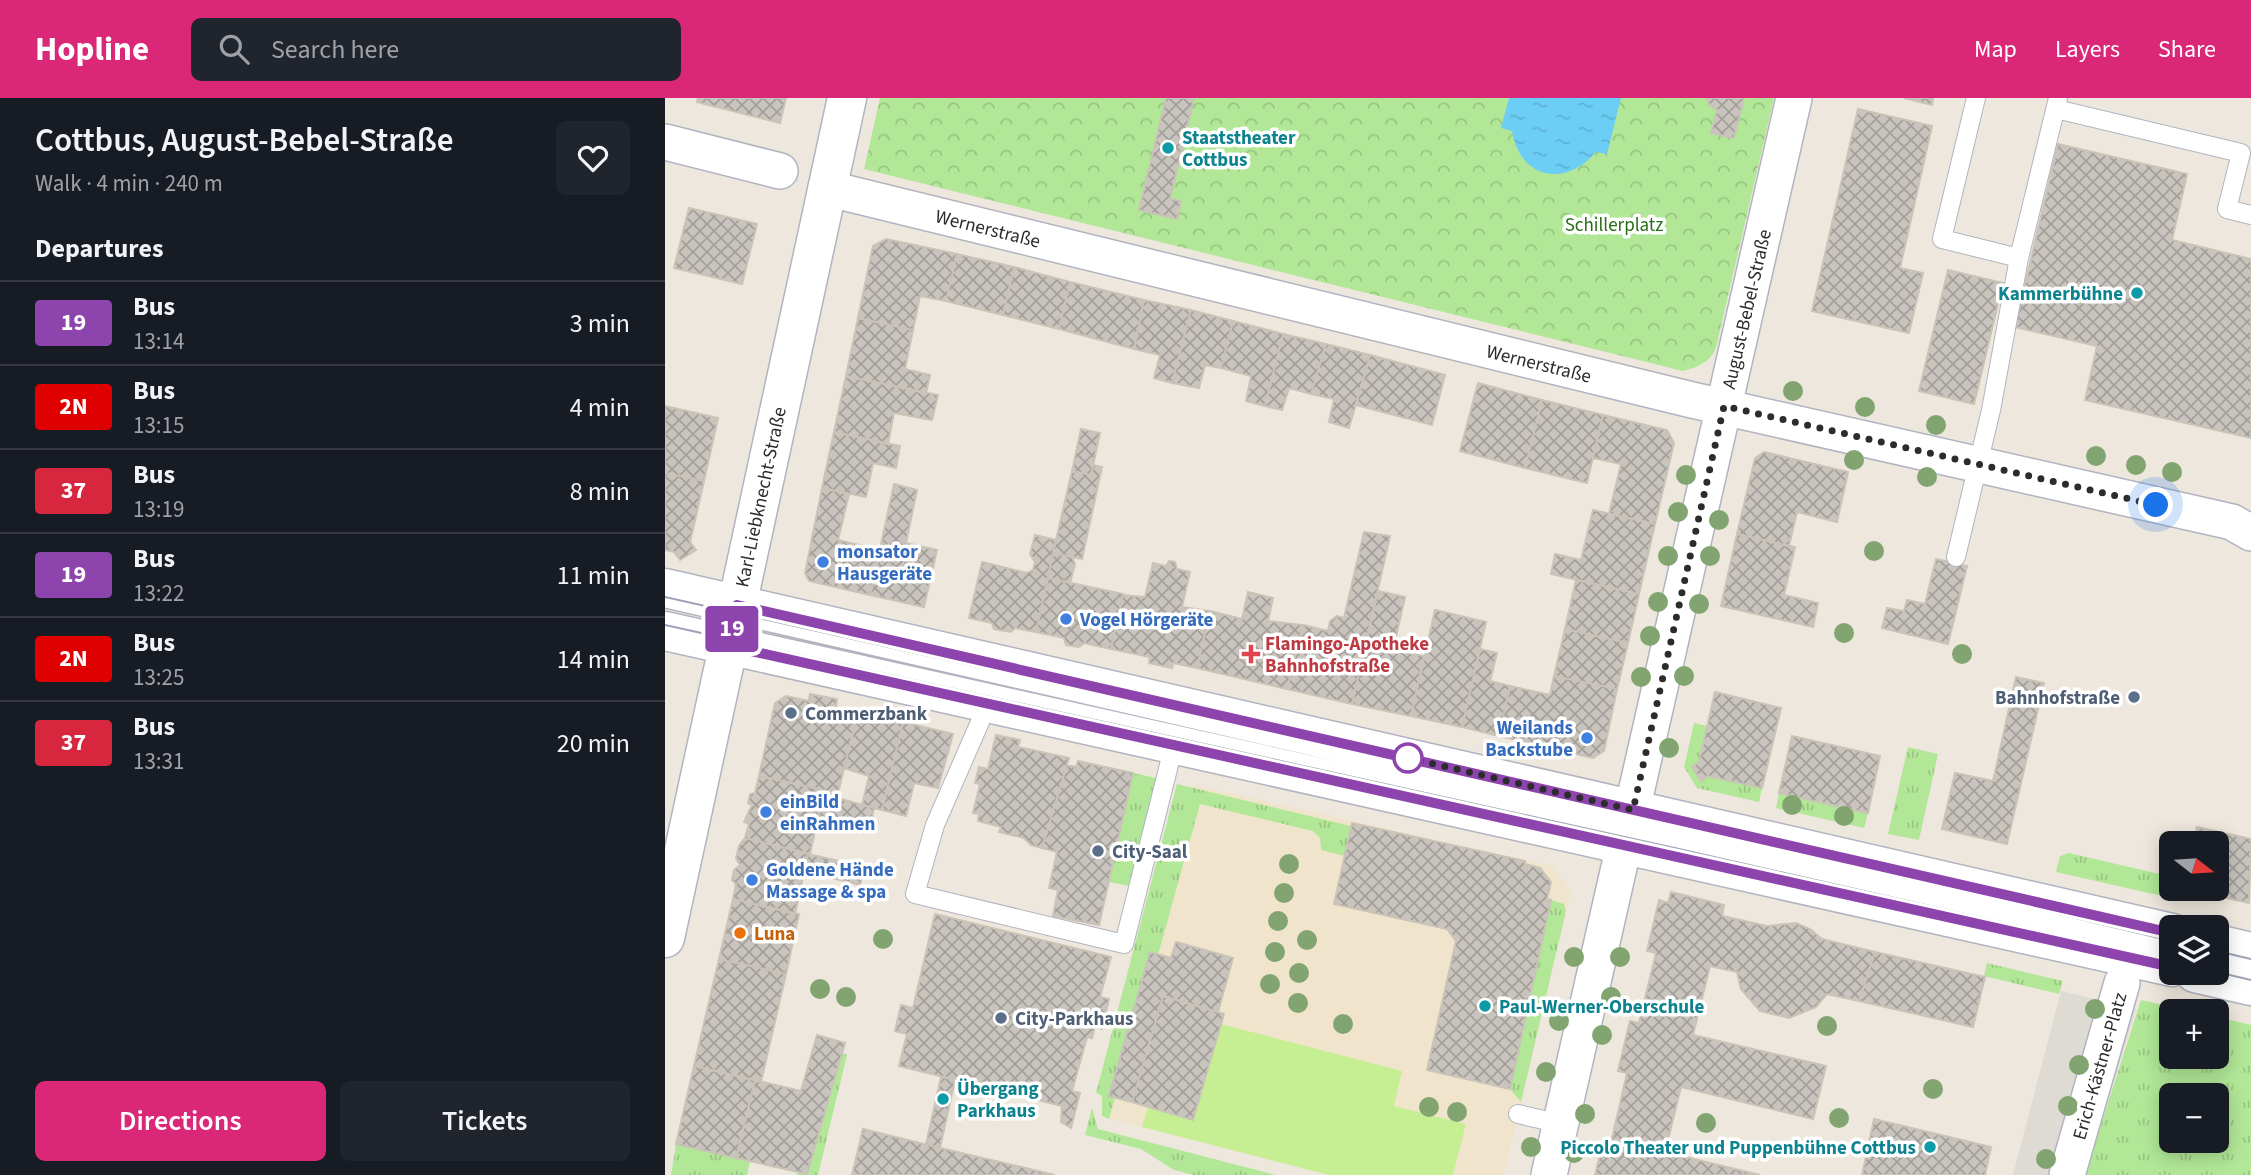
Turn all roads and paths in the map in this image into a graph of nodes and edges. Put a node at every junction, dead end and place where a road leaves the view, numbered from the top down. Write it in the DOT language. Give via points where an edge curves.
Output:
graph roads {
  1 [pos="847,98"];
  2 [pos="1794,98"];
  3 [pos="1976,98"];
  4 [pos="2057,104"];
  5 [pos="665,142"];
  6 [pos="780,171"];
  7 [pos="826,188"];
  8 [pos="2251,215"];
  9 [pos="2019,258"];
  10 [pos="1724,406"];
  11 [pos="1979,464"];
  12 [pos="2242,527"];
  13 [pos="1956,557"];
  14 [pos="665,589"];
  15 [pos="737,605"];
  16 [pos="665,631"];
  17 [pos="729,646"];
  18 [pos="984,704"];
  19 [pos="1174,745"];
  20 [pos="1629,827"];
  21 [pos="2032,917"];
  22 [pos="2159,932"];
  23 [pos="665,938"];
  24 [pos="2229,947"];
  25 [pos="2251,952"];
  26 [pos="2159,968"];
  27 [pos="2126,970"];
  28 [pos="2229,981"];
  29 [pos="2251,986"];
  30 [pos="1518,1114"];
  31 [pos="1561,1124"];
  32 [pos="1549,1175"];
  33 [pos="2067,1175"];
  1 -- 7 [label="street, Karl-Liebknecht-Straße"];
  2 -- 10 [label="street, August-Bebel-Straße"];
  3 -- 9 [label="lane" via="1942,239"];
  4 -- 8 [label="lane" via="2241,153 2227,209"];
  4 -- 9 [label="lane"];
  5 -- 6 [label="street"];
  7 -- 10 [label="street, Wernerstraße"];
  7 -- 15 [label="street, Karl-Liebknecht-Straße"];
  9 -- 11 [label="lane"];
  10 -- 11 [label="street, Wernerstraße"];
  10 -- 20 [label="street, August-Bebel-Straße"];
  11 -- 12 [label="street, Wernerstraße"];
  11 -- 13 [label="lane"];
  14 -- 15 [label="street"];
  15 -- 17 [label="street, Karl-Liebknecht-Straße"];
  15 -- 20 [label="street"];
  16 -- 17 [label="street"];
  17 -- 18 [label="street"];
  17 -- 23 [label="street, Karl-Liebknecht-Straße"];
  18 -- 19 [label="street"];
  18 -- 19 [label="lane" via="935,825 915,894 1124,944"];
  19 -- 20 [label="street"];
  20 -- 21 [label="street"];
  20 -- 31 [label="street, August-Bebel-Straße"];
  21 -- 22 [label="street"];
  21 -- 27 [label="street"];
  24 -- 25 [label="street"];
  26 -- 27 [label="street"];
  27 -- 33 [label="street, Erich-Kästner-Platz"];
  28 -- 29 [label="street"];
  30 -- 31 [label="lane"];
  31 -- 32 [label="street, August-Bebel-Straße"];
}
